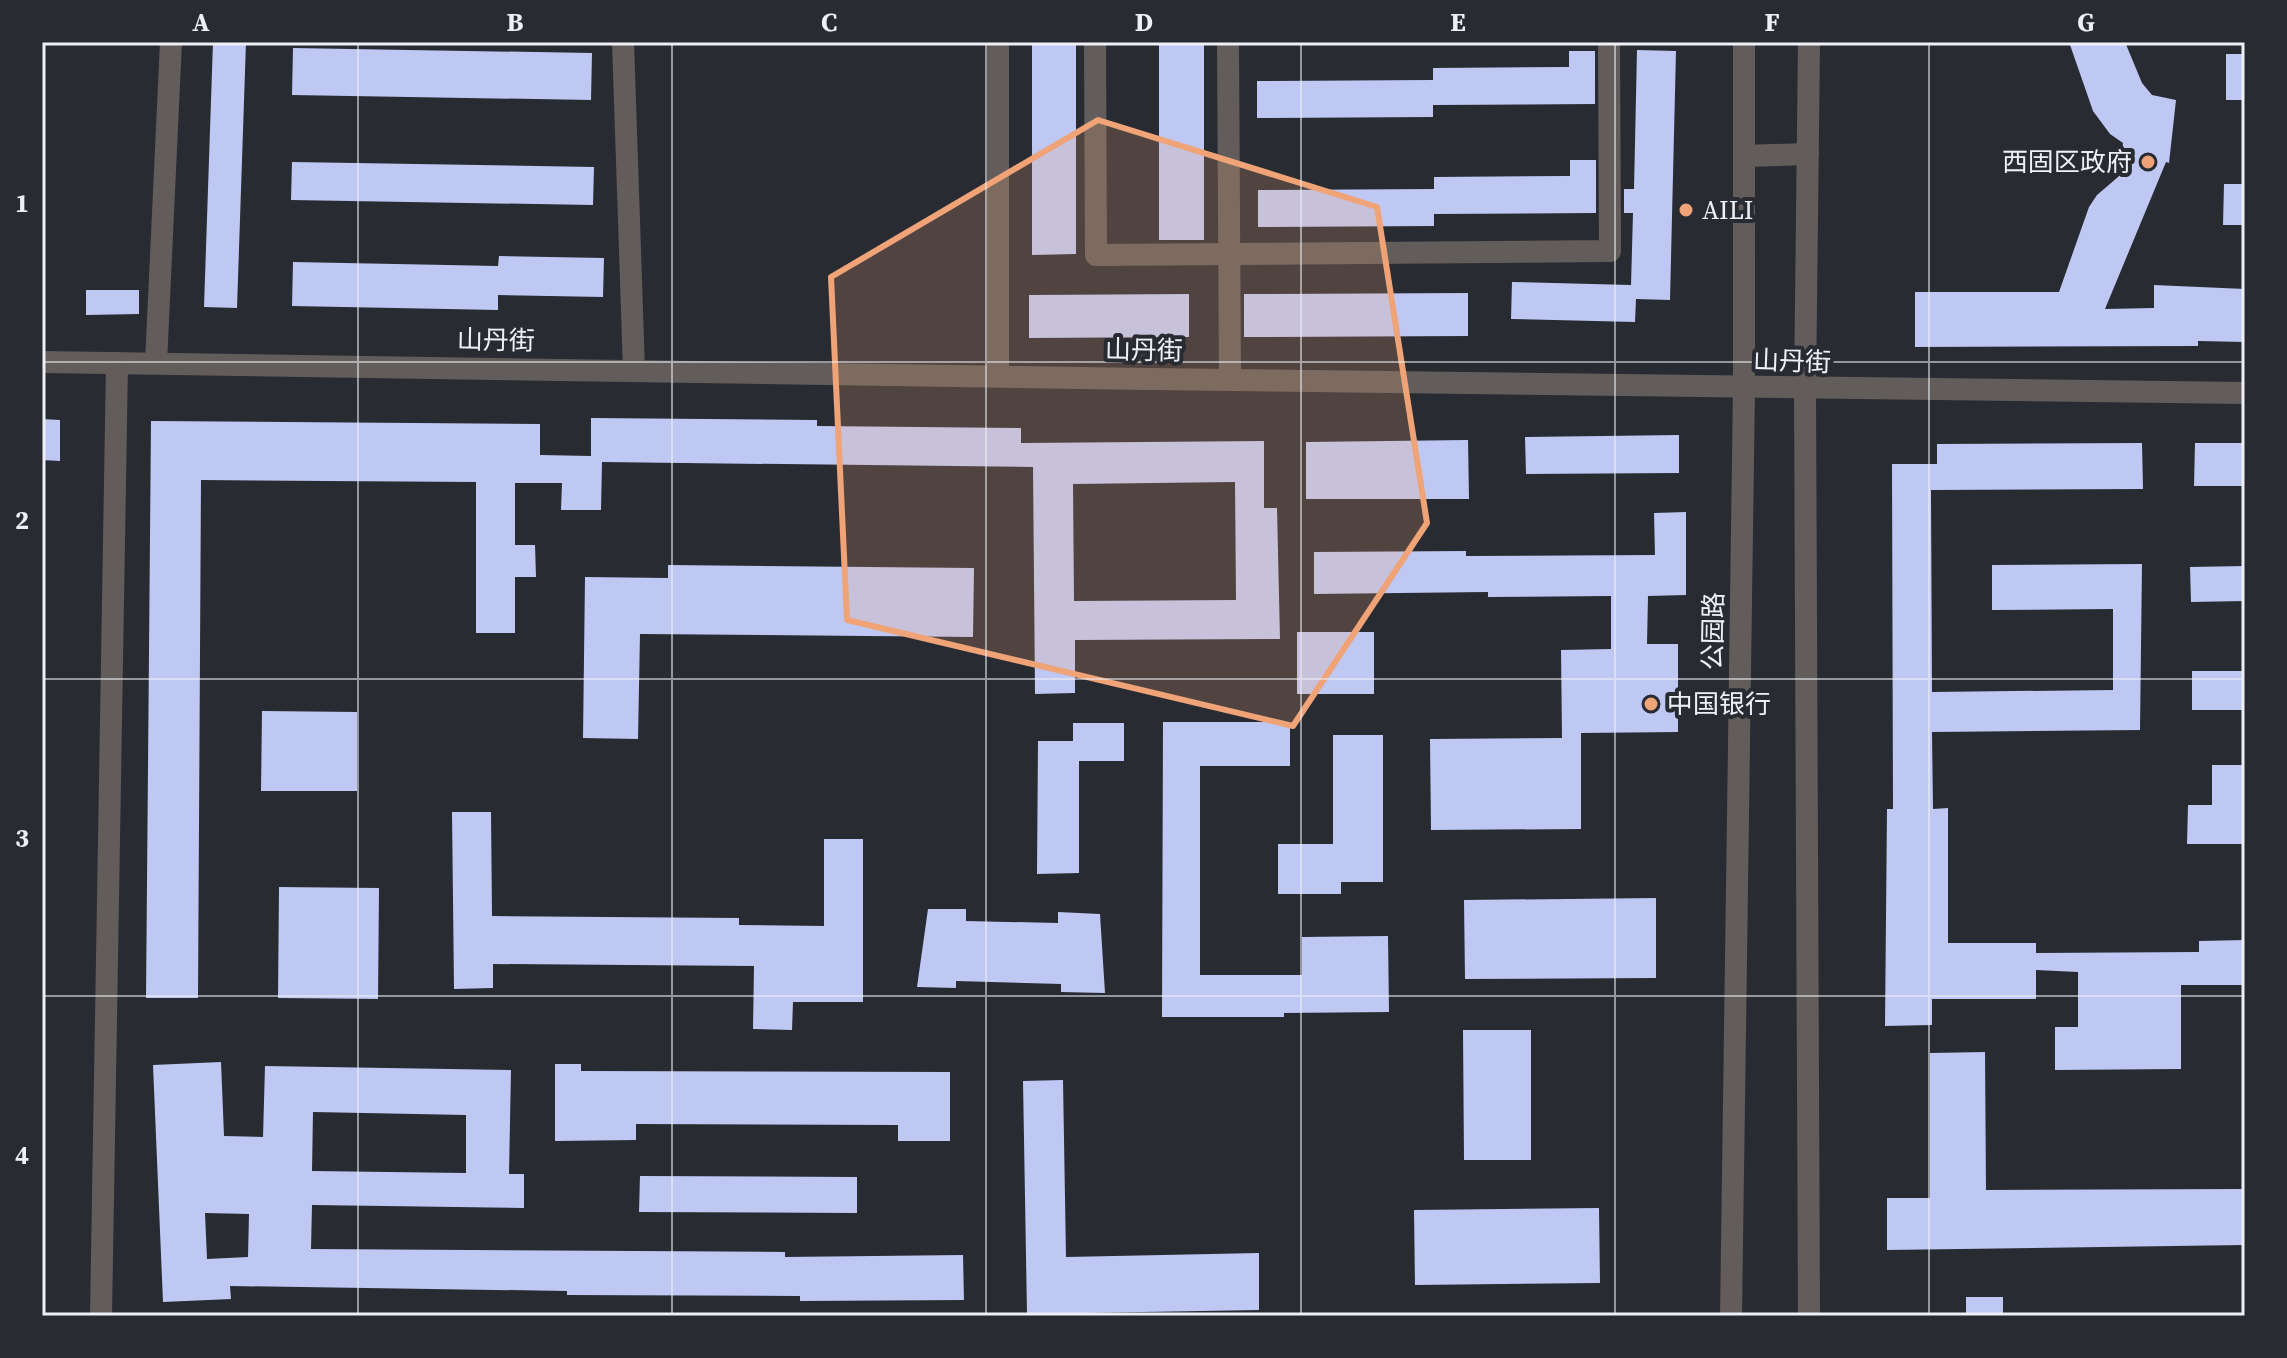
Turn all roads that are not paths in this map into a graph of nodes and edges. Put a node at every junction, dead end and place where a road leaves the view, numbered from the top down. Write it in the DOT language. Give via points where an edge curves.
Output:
graph roads {
  1 [pos="171,42"];
  2 [pos="623,42"];
  3 [pos="998,42"];
  4 [pos="1095,42"];
  5 [pos="1228,42"];
  6 [pos="1609,42"];
  7 [pos="1744,42"];
  8 [pos="1809,42"];
  9 [pos="1808,154"];
  10 [pos="1744,156"];
  11 [pos="1229,254"];
  12 [pos="42,362"];
  13 [pos="117,363"];
  14 [pos="156,363"];
  15 [pos="634,370"];
  16 [pos="998,375"];
  17 [pos="1230,379"];
  18 [pos="1744,387"];
  19 [pos="1805,390"];
  20 [pos="2245,393"];
  21 [pos="101,1316"];
  22 [pos="1731,1316"];
  23 [pos="1809,1316"];
  1 -- 14 [label="street"];
  2 -- 15 [label="street"];
  3 -- 16 [label="street"];
  4 -- 11 [label="street" via="1096,255"];
  5 -- 11 [label="street"];
  6 -- 11 [label="street" via="1610,251"];
  7 -- 10 [label="street, 公园路"];
  8 -- 9 [label="street"];
  9 -- 10 [label="street"];
  9 -- 19 [label="street"];
  10 -- 18 [label="street, 公园路"];
  11 -- 17 [label="street"];
  12 -- 13 [label="street, 山丹街"];
  13 -- 14 [label="street, 山丹街"];
  13 -- 21 [label="street"];
  14 -- 15 [label="street, 山丹街"];
  15 -- 16 [label="street, 山丹街"];
  16 -- 17 [label="street, 山丹街"];
  17 -- 18 [label="street, 山丹街"];
  18 -- 19 [label="street, 山丹街"];
  18 -- 22 [label="street, 公园路"];
  19 -- 20 [label="street, 山丹街"];
  19 -- 23 [label="street"];
}
